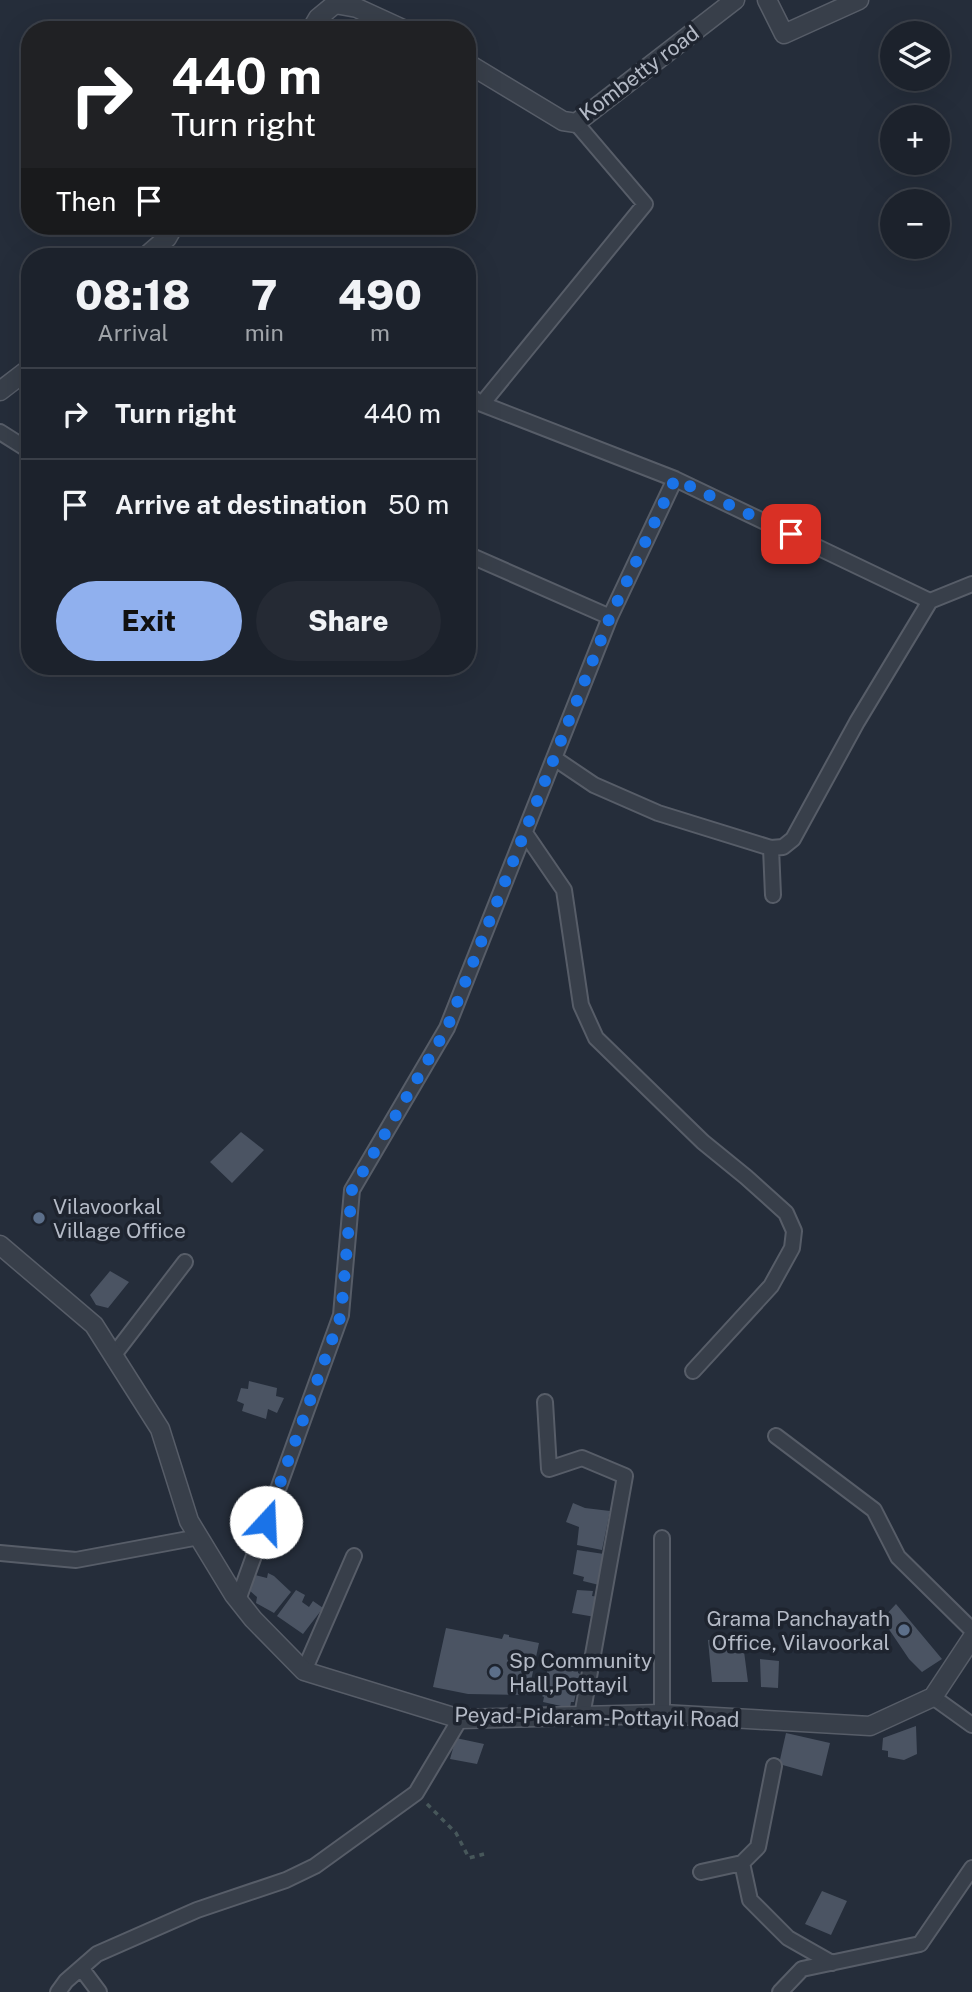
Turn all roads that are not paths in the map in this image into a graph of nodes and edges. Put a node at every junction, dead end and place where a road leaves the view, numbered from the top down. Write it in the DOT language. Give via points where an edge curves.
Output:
graph roads {
  1 [pos="735,0"];
  2 [pos="767,0"];
  3 [pos="859,0"];
  4 [pos="316,21"];
  5 [pos="385,21"];
  6 [pos="476,68"];
  7 [pos="576,123"];
  8 [pos="169,235"];
  9 [pos="155,248"];
  10 [pos="21,375"];
  11 [pos="0,391"];
  12 [pos="476,400"];
  13 [pos="482,404"];
  14 [pos="0,432"];
  15 [pos="21,445"];
  16 [pos="675,479"];
  17 [pos="476,558"];
  18 [pos="972,584"];
  19 [pos="930,601"];
  20 [pos="610,617"];
  21 [pos="554,758"];
  22 [pos="524,833"];
  23 [pos="771,848"];
  24 [pos="773,895"];
  25 [pos="0,1245"];
  26 [pos="185,1262"];
  27 [pos="113,1356"];
  28 [pos="693,1371"];
  29 [pos="545,1402"];
  30 [pos="776,1436"];
  31 [pos="198,1537"];
  32 [pos="662,1538"];
  33 [pos="0,1553"];
  34 [pos="354,1556"];
  35 [pos="238,1600"];
  36 [pos="972,1630"];
  37 [pos="972,1638"];
  38 [pos="304,1671"];
  39 [pos="933,1697"];
  40 [pos="662,1714"];
  41 [pos="582,1716"];
  42 [pos="460,1719"];
  43 [pos="972,1725"];
  44 [pos="774,1766"];
  45 [pos="742,1863"];
  46 [pos="972,1868"];
  47 [pos="701,1872"];
  48 [pos="832,1963"];
  49 [pos="81,1968"];
  50 [pos="58,1992"];
  51 [pos="99,1992"];
  52 [pos="780,1992"];
  1 -- 7 [label="street, Kombetty road"];
  2 -- 3 [label="street" via="784,34"];
  4 -- 5 [label="street" via="335,4"];
  6 -- 7 [label="street, Kombetty road" via="563,121"];
  7 -- 13 [label="street" via="645,204"];
  8 -- 9 [label="street"];
  10 -- 11 [label="street"];
  12 -- 13 [label="street"];
  13 -- 16 [label="street"];
  14 -- 15 [label="street"];
  16 -- 19 [label="street"];
  16 -- 20 [label="street"];
  17 -- 20 [label="street"];
  18 -- 19 [label="street"];
  19 -- 23 [label="street" via="793,839 783,847"];
  20 -- 21 [label="street"];
  21 -- 22 [label="street"];
  21 -- 23 [label="street" via="594,785 658,813"];
  22 -- 28 [label="street" via="564,890 581,1005 596,1038 702,1142 786,1213 794,1231 792,1248 771,1286"];
  22 -- 35 [label="street" via="447,1028 352,1190 341,1315"];
  23 -- 24 [label="street"];
  25 -- 27 [label="street, Peyad-Pidaram-Pottayil Road" via="94,1325"];
  26 -- 27 [label="street"];
  27 -- 31 [label="street, Peyad-Pidaram-Pottayil Road" via="160,1429"];
  29 -- 41 [label="street" via="549,1469 582,1458 625,1476"];
  30 -- 36 [label="street" via="874,1510 898,1557"];
  31 -- 33 [label="street" via="76,1560"];
  31 -- 35 [label="street, Peyad-Pidaram-Pottayil Road"];
  32 -- 40 [label="street"];
  34 -- 38 [label="street"];
  35 -- 38 [label="street, Peyad-Pidaram-Pottayil Road"];
  37 -- 39 [label="street"];
  38 -- 42 [label="street, Peyad-Pidaram-Pottayil Road"];
  39 -- 40 [label="street, Peyad-Pidaram-Pottayil Road" via="870,1726"];
  39 -- 43 [label="street"];
  40 -- 41 [label="street, Peyad-Pidaram-Pottayil Road"];
  41 -- 42 [label="street, Peyad-Pidaram-Pottayil Road"];
  42 -- 49 [label="street" via="416,1793 315,1866 157,1927 97,1954"];
  44 -- 45 [label="street" via="758,1847"];
  45 -- 47 [label="street"];
  45 -- 48 [label="street" via="750,1900 788,1938"];
  46 -- 48 [label="street" via="920,1944"];
  48 -- 52 [label="street" via="802,1969"];
  49 -- 50 [label="street"];
  49 -- 51 [label="street"];
}
